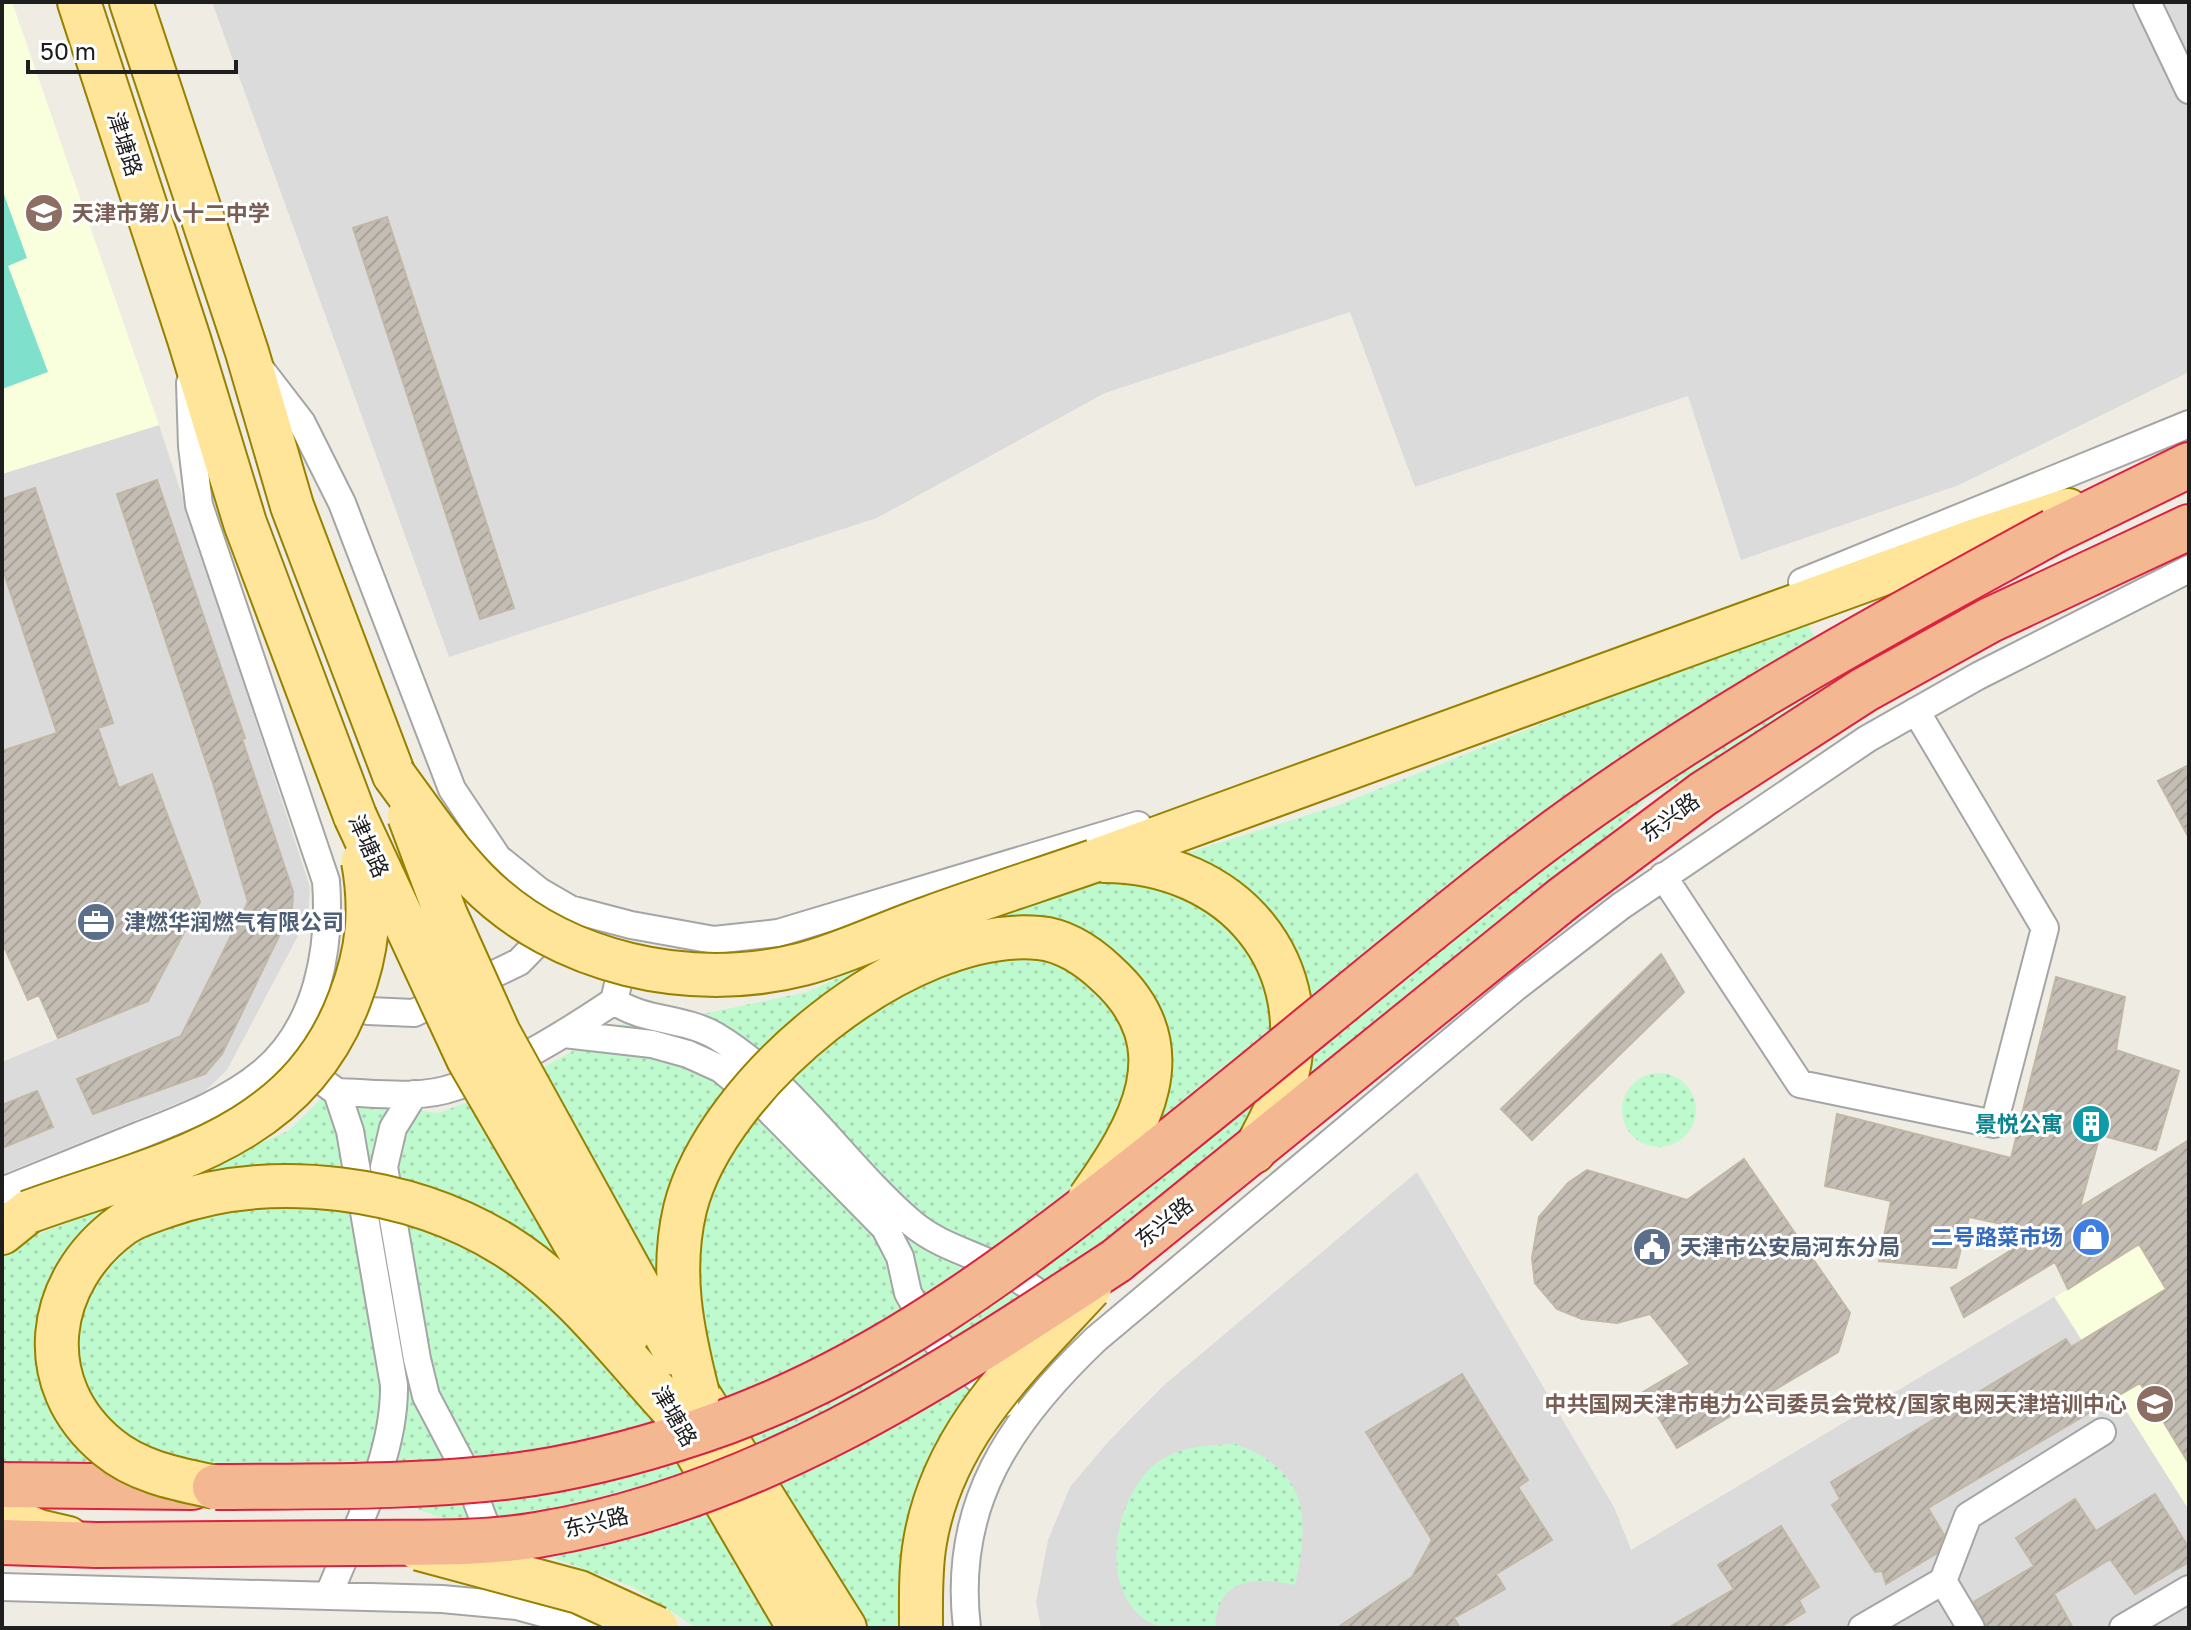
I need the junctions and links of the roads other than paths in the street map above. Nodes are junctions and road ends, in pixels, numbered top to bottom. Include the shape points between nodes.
1 (79, 2) edge
2 (131, 2) edge
3 (2147, 2) edge
4 (2189, 90) edge
5 (189, 339) junction
6 (247, 352) junction
7 (2189, 424) edge
8 (2189, 465) edge
9 (2137, 488) junction
10 (2189, 527) edge
11 (2189, 569) edge
12 (1916, 711) junction
13 (394, 775) junction
14 (355, 816) junction
15 (1094, 861) junction
16 (1663, 876) junction
17 (570, 909) junction
18 (631, 925) junction
19 (315, 991) junction
20 (614, 1001) junction
21 (564, 1034) junction
22 (281, 1052) junction
23 (337, 1092) junction
24 (414, 1094) junction
25 (1291, 1102) junction
26 (1079, 1213) junction
27 (8, 1215) edge
28 (1116, 1261) junction
29 (1096, 1339) junction
30 (684, 1400) junction
31 (1022, 1418) junction
32 (2102, 1432) dead end
33 (2, 1485) edge
34 (215, 1487) junction
35 (2, 1514) edge
36 (2, 1542) edge
37 (394, 1543) junction
38 (97, 1545) junction
39 (1943, 1581) junction
40 (2, 1587) edge
41 (2189, 1589) edge
42 (329, 1594) junction
43 (517, 1606) junction
44 (597, 1628) edge
45 (657, 1628) edge
46 (799, 1628) edge
47 (845, 1628) edge
48 (921, 1628) edge
49 (967, 1628) edge
50 (1862, 1628) edge
51 (1971, 1628) edge
52 (2123, 1628) edge

1 - 5 main road, 津塘路
2 - 6 main road, 津塘路
3 - 4 street
5 - 14 main road, 津塘路 via 245,523
5 - 19 street via 199,505 326,881 327,941
6 - 13 main road, 津塘路 via 292,506
6 - 17 street via 302,423 342,503 452,789 498,858
7 - 18 street via 1817,576 1161,818 778,933 714,940
8 - 9 highway
9 - 15 main road via 1976,540
9 - 26 highway, bridge via 1740,706 1592,804
10 - 25 highway, 东兴路 via 1978,627 1864,690 1703,794
11 - 12 street
12 - 16 street
12 - 16 street via 2045,928 1994,1124 1800,1084
13 - 15 main road, bridge via 477,881 519,914 573,947 621,964 680,973 734,975 803,964
13 - 30 main road, 津塘路, bridge via 446,915 499,1033
14 - 27 main road, bridge via 370,918 365,952 346,1011 306,1076 283,1101 229,1138
14 - 30 main road, 津塘路, bridge via 468,1059
15 - 25 main road via 1140,863 1179,875 1223,895 1256,925 1270,943 1288,997
16 - 29 street via 1516,987
17 - 18 street
17 - 19 street via 519,962 414,1013 368,1011
18 - 20 street
19 - 22 street
20 - 21 street
20 - 29 street via 633,1013 698,1027 748,1058 914,1224 1029,1285
21 - 24 street via 455,1088
21 - 31 street via 652,1044 688,1054 721,1069 764,1105 885,1228 900,1257 908,1293 935,1341
22 - 23 street
22 - 27 street via 244,1086
23 - 24 street
23 - 42 street via 350,1131 394,1385 394,1420
24 - 43 street via 393,1128 384,1167 417,1359 426,1396 465,1470
25 - 28 highway, 东兴路 via 1254,1152
26 - 30 main road, bridge via 1127,1144 1147,1095 1150,1047 1132,1000 1098,965 1069,946 1041,938 978,941 912,966 788,1053 738,1104 704,1157 686,1206 677,1263
26 - 34 highway, bridge via 912,1333 833,1376 703,1430 517,1475 427,1484
28 - 37 highway, 东兴路, bridge via 920,1388 741,1478 682,1500 572,1528 454,1543
28 - 48 main road, bridge via 997,1389 953,1454 925,1543
29 - 31 street
30 - 34 main road, bridge via 539,1271 466,1225 425,1209 343,1191 215,1192 139,1217 104,1240 69,1284 58,1312 56,1339 69,1395 84,1424 109,1448 138,1467
30 - 46 main road, 津塘路
30 - 47 main road, 津塘路
31 - 49 street via 985,1482 970,1527 964,1568
32 - 39 street via 1968,1516
33 - 34 highway, bridge
35 - 38 main road via 38,1531
36 - 38 highway, 东兴路
37 - 38 highway, 东兴路, bridge
37 - 45 main road, bridge via 579,1592
39 - 50 street
39 - 51 street
40 - 42 street
41 - 52 street
42 - 43 street
43 - 44 street

